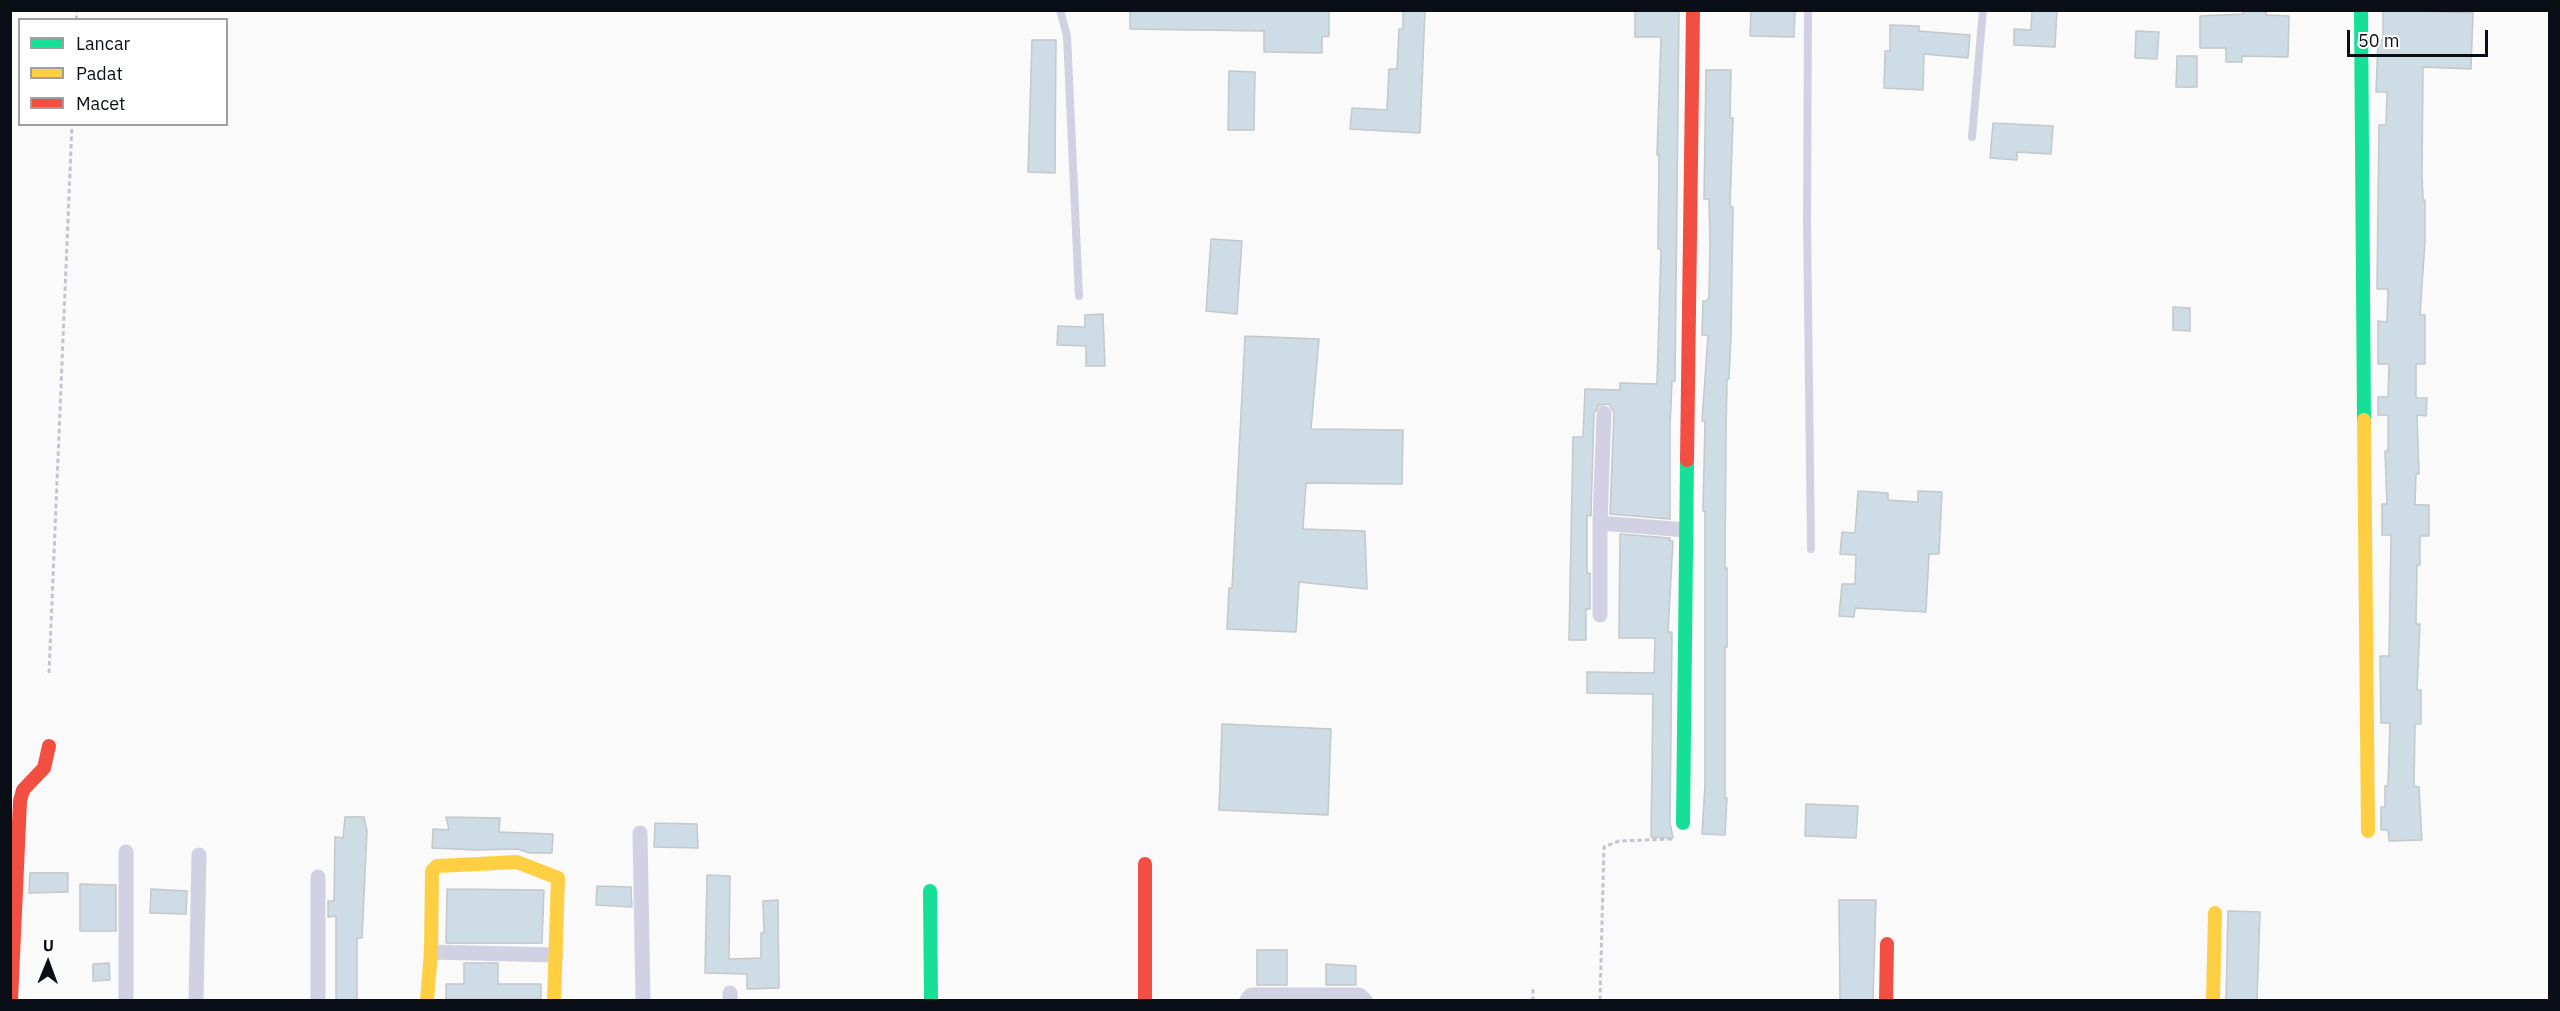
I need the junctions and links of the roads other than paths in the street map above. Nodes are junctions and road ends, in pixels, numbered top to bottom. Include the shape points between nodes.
1 (1060, 10) edge
2 (1693, 10) edge
3 (1808, 10) edge
4 (1983, 10) edge
5 (2361, 10) edge
6 (1972, 137) dead end
7 (1079, 296) dead end
8 (1604, 413) dead end
9 (1600, 523) junction
10 (1686, 530) junction
11 (1811, 549) dead end
12 (1600, 615) dead end
13 (49, 746) dead end
14 (1683, 823) road end
15 (2368, 831) dead end
16 (640, 833) dead end
17 (126, 852) dead end
18 (199, 855) dead end
19 (1145, 864) dead end
20 (318, 877) dead end
21 (930, 891) dead end
22 (2215, 913) dead end
23 (1887, 944) dead end
24 (431, 952) junction
25 (556, 955) junction
26 (11, 1000) edge
27 (126, 1000) edge
28 (196, 1000) edge
29 (318, 1000) edge
30 (427, 1000) edge
31 (554, 1000) edge
32 (643, 1000) edge
33 (931, 1000) edge
34 (1145, 1000) edge
35 (1246, 1000) edge
36 (1365, 1000) edge
37 (1886, 1000) edge
38 (2213, 1000) edge

1 - 7 lane via 1067,36
2 - 10 street
3 - 11 lane
4 - 6 lane
5 - 15 street
8 - 9 street
9 - 10 street
9 - 12 street
10 - 14 street
13 - 26 street via 44,768 23,790 20,801
16 - 32 street
17 - 27 street
18 - 28 street
19 - 34 street
20 - 29 street
21 - 33 street
22 - 38 street
23 - 37 street
24 - 25 street
24 - 25 street via 430,876 434,868 517,862 558,878
24 - 30 street
25 - 31 street
35 - 36 street via 1251,995 1359,994

